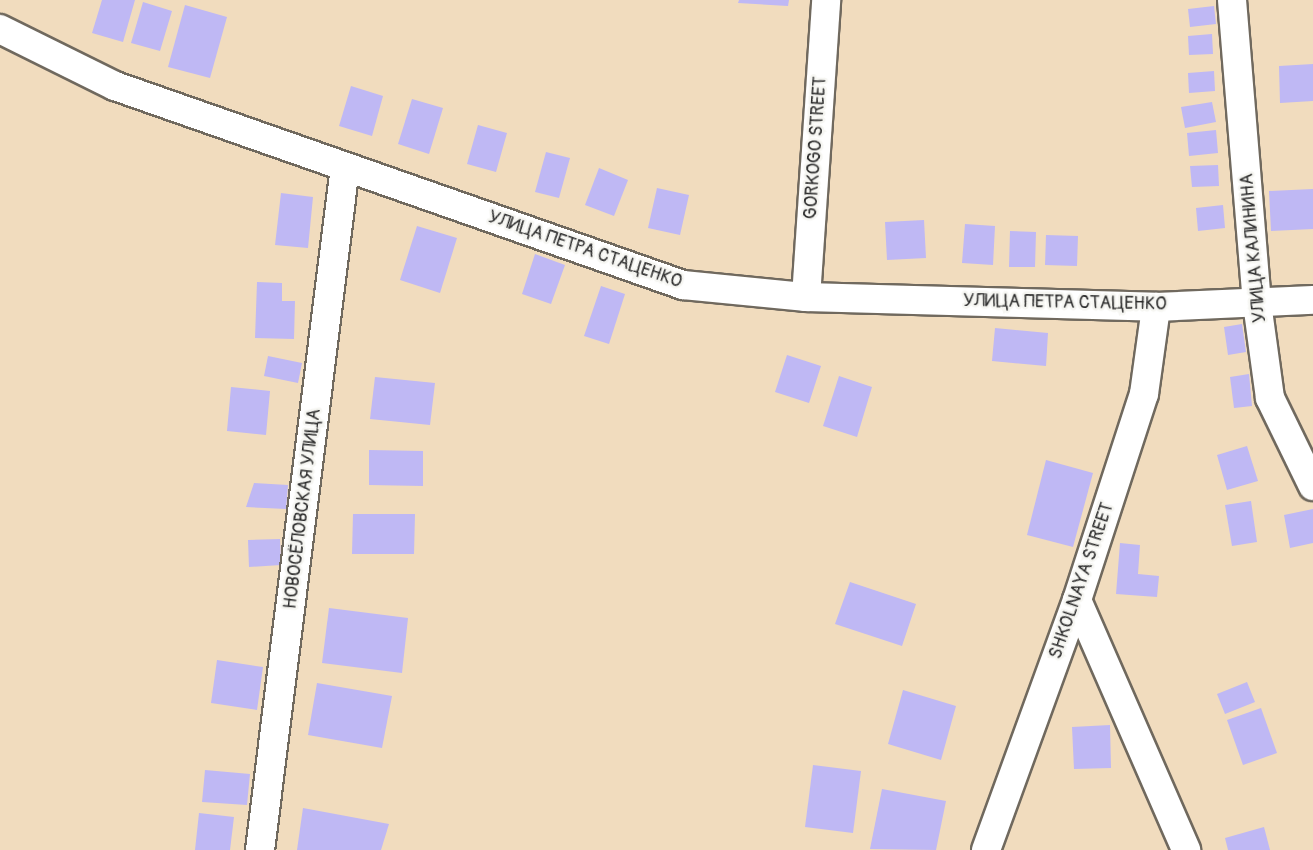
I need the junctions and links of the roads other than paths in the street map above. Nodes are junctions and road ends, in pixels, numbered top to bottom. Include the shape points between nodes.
1 (826, 0) edge
2 (1232, 0) edge
3 (1, 34) edge
4 (345, 167) junction
5 (806, 297) junction
6 (1313, 300) edge
7 (1257, 303) junction
8 (1156, 307) junction
9 (1313, 486) edge
10 (1077, 600) junction
11 (260, 850) edge
12 (986, 850) edge
13 (1186, 850) edge

1 - 5 street, GORKOGO STREET
2 - 7 street, УЛИЦА КАЛИНИНА
3 - 4 street, УЛИЦА ПЕТРА СТАЦЕНКО via 115,86
4 - 5 street, УЛИЦА ПЕТРА СТАЦЕНКО via 683,285
4 - 11 street, НОВОСЁЛОВСКАЯ УЛИЦА
5 - 8 street, УЛИЦА ПЕТРА СТАЦЕНКО
6 - 7 street, УЛИЦА ПЕТРА СТАЦЕНКО
7 - 8 street, УЛИЦА ПЕТРА СТАЦЕНКО
7 - 9 street, УЛИЦА КАЛИНИНА via 1270,398
8 - 10 street, SHKOLNAYA STREET via 1144,394
10 - 12 street, SHKOLNAYA STREET
10 - 13 street

